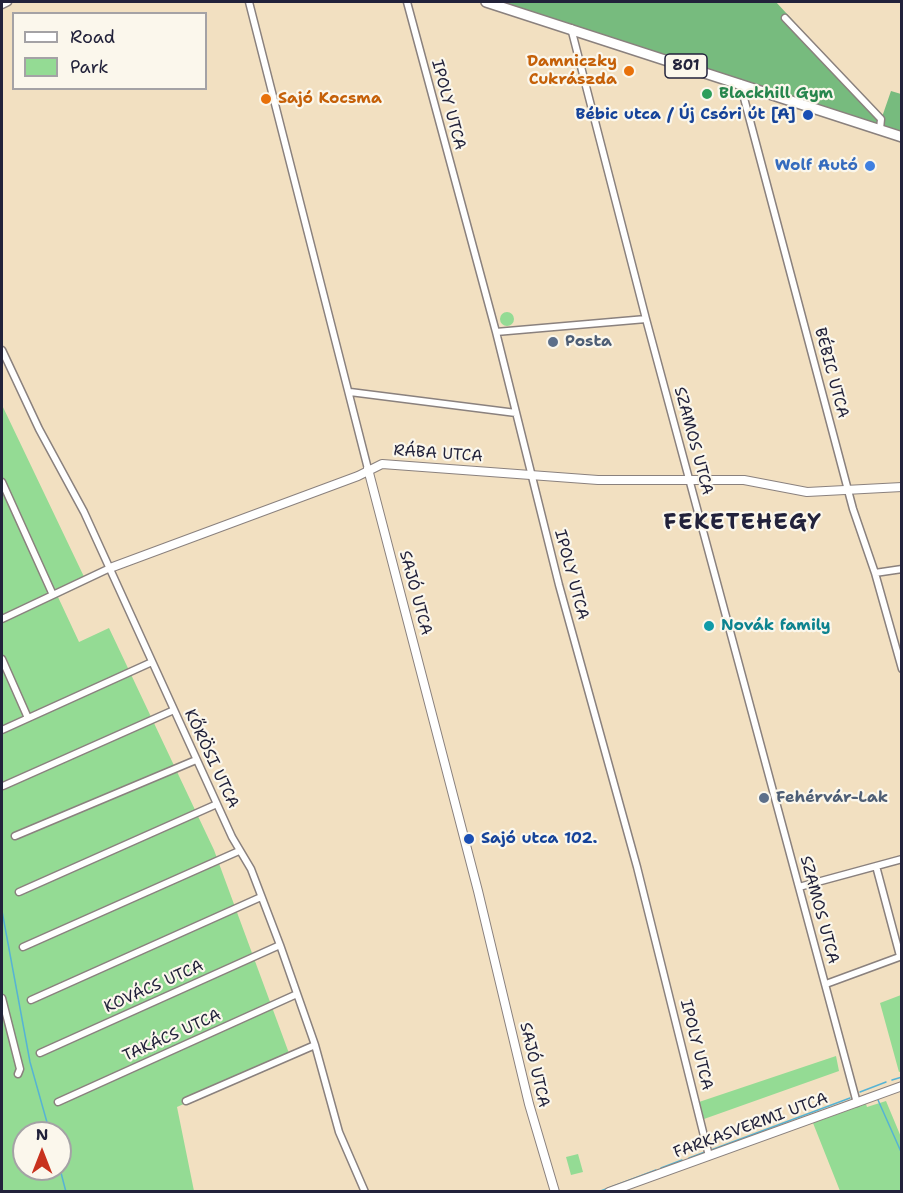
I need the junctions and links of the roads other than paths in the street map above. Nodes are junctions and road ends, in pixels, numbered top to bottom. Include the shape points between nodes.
1 (8, 2) edge
2 (249, 2) edge
3 (406, 2) edge
4 (486, 2) edge
5 (2, 5) edge
6 (785, 18) dead end
7 (571, 28) junction
8 (740, 83) junction
9 (880, 129) junction
10 (901, 136) edge
11 (902, 144) edge
12 (646, 319) junction
13 (496, 332) junction
14 (2, 350) edge
15 (350, 392) junction
16 (516, 412) junction
17 (368, 469) junction
18 (532, 475) junction
19 (2, 482) edge
20 (689, 482) junction
21 (902, 487) edge
22 (848, 490) junction
23 (110, 568) junction
24 (902, 569) edge
25 (875, 573) junction
26 (53, 596) junction
27 (2, 608) edge
28 (3, 618) edge
29 (2, 659) edge
30 (152, 662) junction
31 (902, 669) edge
32 (174, 710) junction
33 (28, 718) junction
34 (2, 730) edge
35 (196, 760) junction
36 (3, 786) edge
37 (217, 804) junction
38 (15, 836) dead end
39 (239, 851) junction
40 (902, 860) edge
41 (876, 866) junction
42 (799, 886) junction
43 (18, 892) dead end
44 (261, 897) junction
45 (280, 945) junction
46 (23, 947) dead end
47 (901, 956) edge
48 (826, 984) junction
49 (297, 994) junction
50 (2, 998) edge
51 (31, 1000) dead end
52 (315, 1045) junction
53 (40, 1053) dead end
54 (18, 1074) dead end
55 (902, 1086) edge
56 (186, 1101) dead end
57 (58, 1102) dead end
58 (857, 1102) junction
59 (709, 1156) junction
60 (554, 1190) edge
61 (365, 1191) edge
62 (609, 1191) edge

1 - 5 street
2 - 15 street, SAJÓ UTCA
3 - 13 street, IPOLY UTCA
4 - 7 main road, 801
6 - 9 street via 874,110 881,119
7 - 8 main road, 801
7 - 12 street, SZAMOS UTCA
8 - 9 main road, 801
8 - 22 street, BÉBIC UTCA
9 - 10 main road, 801
10 - 11 street
12 - 13 street
12 - 20 street, SZAMOS UTCA
13 - 16 street, IPOLY UTCA
14 - 23 street, KŐRÖSI UTCA
15 - 16 street
15 - 17 street, SAJÓ UTCA
16 - 18 street, IPOLY UTCA
17 - 18 street, RÁBA UTCA via 386,464
17 - 23 street, RÁBA UTCA
17 - 60 street, SAJÓ UTCA
18 - 20 street, RÁBA UTCA
18 - 59 street, IPOLY UTCA via 637,867
19 - 26 street
20 - 22 street, RÁBA UTCA via 744,480 807,492
20 - 42 street, SZAMOS UTCA
21 - 22 street, RÁBA UTCA
22 - 25 street, BÉBIC UTCA
23 - 26 street, RÁBA UTCA
23 - 30 street, KŐRÖSI UTCA
24 - 25 street
25 - 31 street, BÉBIC UTCA
26 - 28 street, RÁBA UTCA
27 - 28 street
29 - 33 street
30 - 32 street, KŐRÖSI UTCA
30 - 33 street
32 - 35 street, KŐRÖSI UTCA
32 - 36 street
33 - 34 street
35 - 37 street, KŐRÖSI UTCA
35 - 38 street
37 - 39 street, KŐRÖSI UTCA
37 - 43 street
39 - 44 street, KŐRÖSI UTCA via 251,869
39 - 46 street
40 - 41 street
41 - 42 street
41 - 47 street
42 - 48 street, SZAMOS UTCA
44 - 45 street, KŐRÖSI UTCA
44 - 51 street
45 - 49 street, KŐRÖSI UTCA
45 - 53 street, KOVÁCS UTCA
47 - 48 street
48 - 58 street, SZAMOS UTCA
49 - 52 street, KŐRÖSI UTCA
49 - 57 street, TAKÁCS UTCA
50 - 54 street
52 - 56 street
52 - 61 street, KŐRÖSI UTCA via 339,1132
55 - 58 street, FARKASVERMI UTCA
58 - 59 street, FARKASVERMI UTCA
59 - 62 street, FARKASVERMI UTCA

